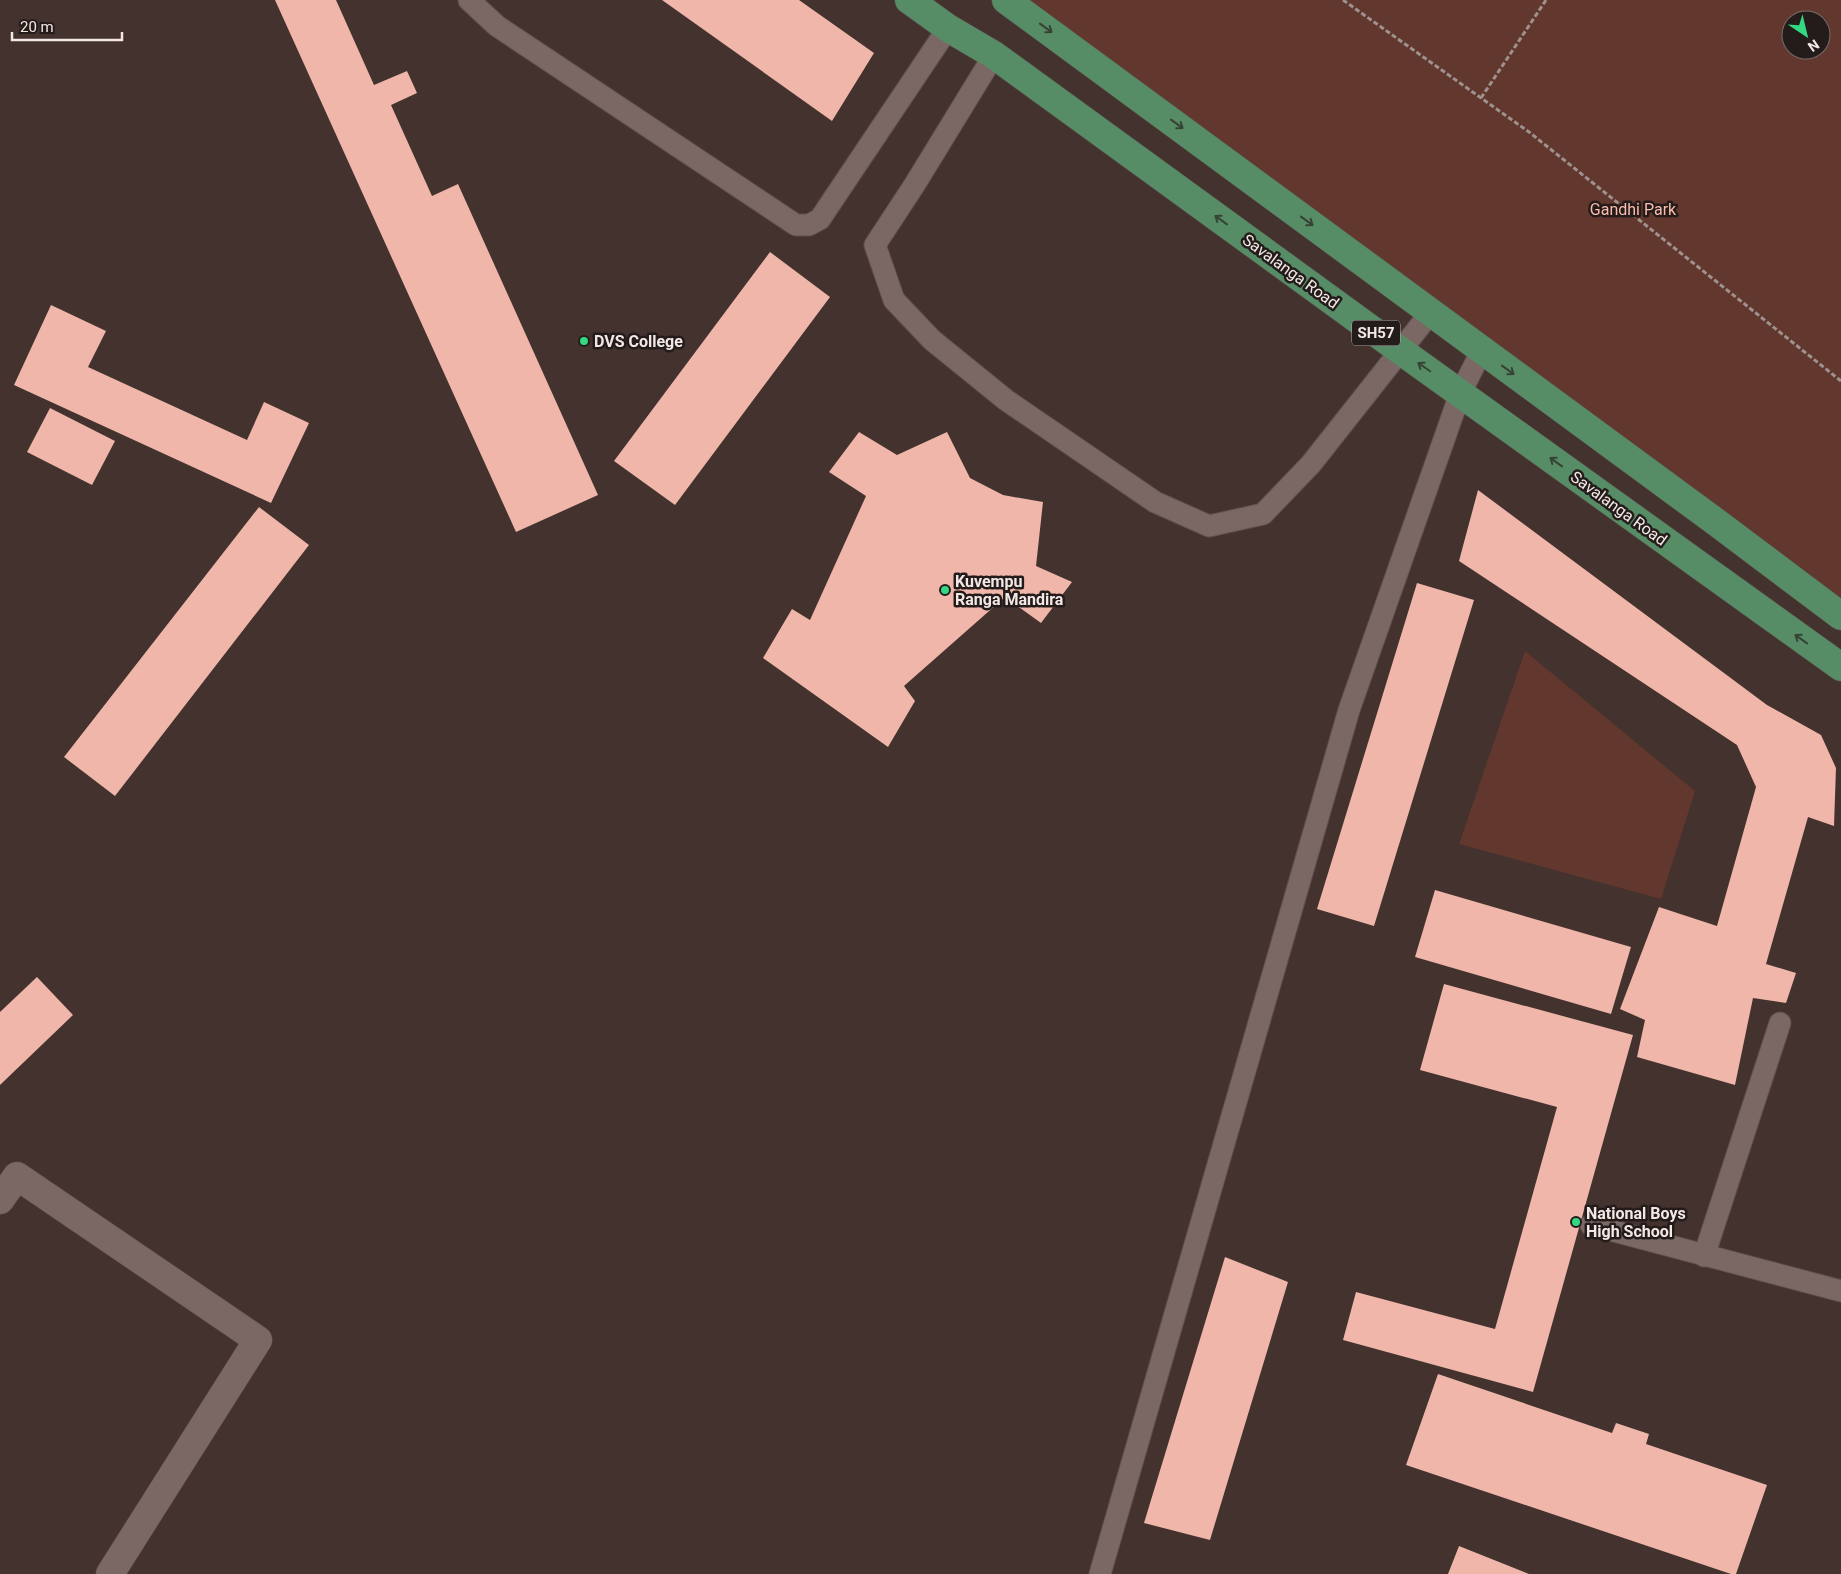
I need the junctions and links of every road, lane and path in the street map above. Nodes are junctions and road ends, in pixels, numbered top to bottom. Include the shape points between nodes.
1 (469, 0) edge
2 (909, 0) edge
3 (1006, 0) edge
4 (1343, 0) edge
5 (1546, 0) edge
6 (948, 28) junction
7 (994, 55) junction
8 (1481, 98) junction
9 (1431, 312) junction
10 (1482, 350) junction
11 (1400, 351) junction
12 (1841, 381) edge
13 (1460, 394) junction
14 (1841, 616) edge
15 (1841, 667) edge
16 (1780, 1023) dead end
17 (0, 1200) edge
18 (1592, 1225) dead end
19 (1704, 1256) junction
20 (1841, 1291) edge
21 (110, 1574) edge
22 (1100, 1574) edge

1 - 6 lane via 497,26 796,225 809,226 820,220
2 - 6 main road, Savalanga Road / SH57
3 -> 9 main road
4 - 8 path
5 - 8 path
6 - 7 main road, Savalanga Road / SH57
11 -> 7 main road, Savalanga Road / SH57
7 - 11 lane via 875,244 894,300 932,340 1006,400 1155,502 1209,526 1263,514 1311,464
8 - 12 path via 1529,132
9 - 10 main road
9 - 11 lane
10 - 13 lane
10 -> 14 main road
13 -> 11 main road, Savalanga Road / SH57
15 -> 13 main road, Savalanga Road / SH57
13 - 22 lane via 1349,710
16 - 19 lane
17 - 21 street via 17,1176 258,1340
18 - 19 lane
19 - 20 lane

